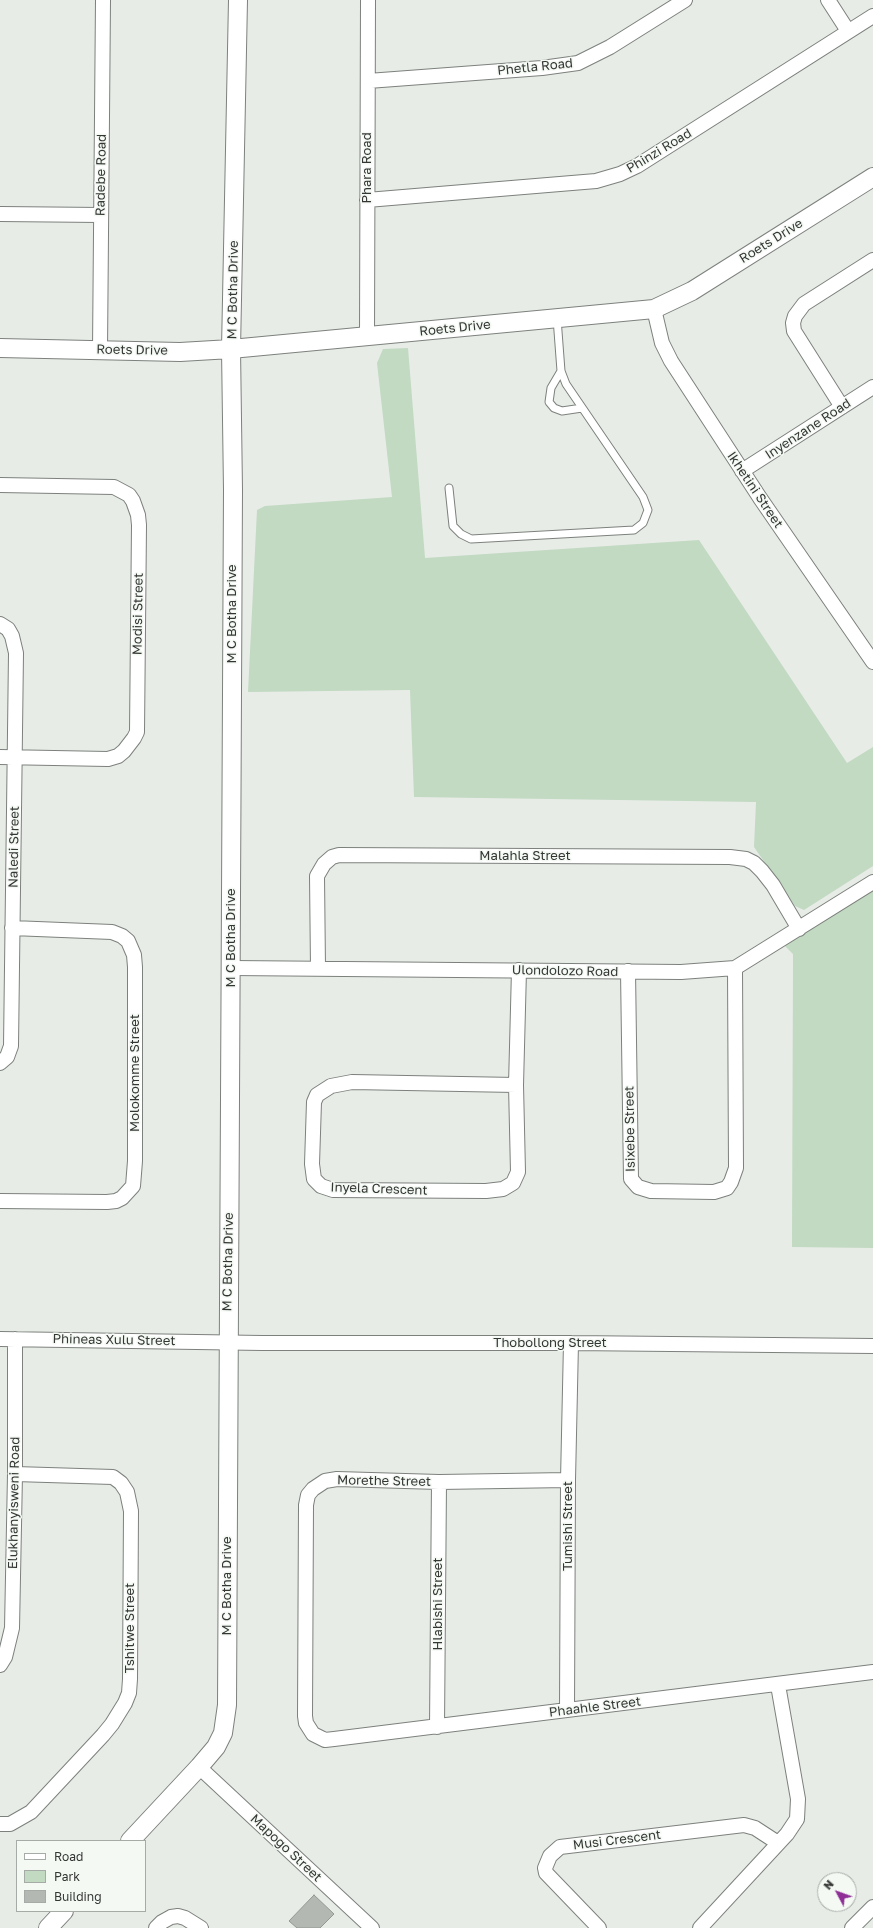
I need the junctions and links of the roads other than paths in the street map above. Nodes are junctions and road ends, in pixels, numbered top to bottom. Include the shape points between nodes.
1 (103, 0) edge
2 (238, 0) edge
3 (368, 0) edge
4 (685, 0) edge
5 (828, 0) edge
6 (873, 16) edge
7 (848, 30) junction
8 (368, 80) junction
9 (873, 177) edge
10 (367, 200) junction
11 (0, 214) edge
12 (101, 215) junction
13 (873, 260) edge
14 (654, 309) junction
15 (557, 318) junction
16 (367, 337) junction
17 (0, 348) edge
18 (100, 350) junction
19 (232, 350) junction
20 (561, 371) junction
21 (873, 387) edge
22 (842, 407) junction
23 (582, 408) junction
24 (742, 471) junction
25 (0, 485) edge
26 (449, 488) dead end
27 (4, 627) edge
28 (873, 662) edge
29 (15, 756) junction
30 (0, 757) edge
31 (873, 882) edge
32 (12, 928) junction
33 (799, 929) junction
34 (232, 968) junction
35 (318, 968) junction
36 (735, 968) junction
37 (519, 970) junction
38 (628, 971) junction
39 (0, 1063) edge
40 (516, 1084) junction
41 (0, 1201) edge
42 (0, 1339) edge
43 (15, 1339) junction
44 (227, 1342) junction
45 (571, 1343) junction
46 (873, 1346) edge
47 (15, 1474) junction
48 (568, 1480) junction
49 (439, 1482) junction
50 (0, 1665) edge
51 (873, 1672) edge
52 (778, 1685) junction
53 (568, 1710) junction
54 (437, 1727) junction
55 (318, 1737) joint
56 (199, 1767) junction
57 (0, 1824) edge
58 (131, 1840) edge
59 (778, 1843) junction
60 (873, 1906) edge
61 (63, 1912) edge
62 (48, 1928) edge
63 (156, 1928) edge
64 (201, 1928) edge
65 (372, 1928) edge
66 (599, 1928) edge
67 (700, 1928) edge
68 (852, 1928) edge

1 - 12 street, Radebe Road
2 - 19 street, M C Botha Drive
3 - 8 street, Phara Road
4 - 8 street, Phetla Road via 610,47 578,63 542,68
5 - 7 street
6 - 7 street, Phinzi Road
7 - 10 street, Phinzi Road via 637,166 620,174 596,181
8 - 10 street, Phara Road
9 - 14 street, Roets Drive via 692,291
10 - 16 street, Phara Road
11 - 12 street
12 - 18 street, Radebe Road
13 - 22 street via 804,304 793,323 794,331
14 - 15 street, Roets Drive
14 - 24 street, Ikhetini Street via 662,343 671,361
15 - 16 street, Roets Drive
15 - 20 lane
16 - 19 street, Roets Drive
17 - 18 street, Roets Drive
18 - 19 street, Roets Drive
19 - 34 street, M C Botha Drive
20 - 23 lane via 566,384
20 - 23 lane via 551,388 549,402 554,408 562,411
21 - 22 street, Inyenzane Road
22 - 24 street, Inyenzane Road
23 - 26 lane via 643,497 648,510 643,523 634,530 471,539 453,526
24 - 28 street, Ikhetini Street
25 - 29 street, Modisi Street via 114,487 125,492 134,501 139,525 134,738 118,756 108,759
27 - 29 street, Naledi Street via 12,636 16,653
29 - 30 street, Modisi Street
29 - 32 street, Naledi Street
31 - 33 street, Ulondolozo Road
32 - 39 street, Naledi Street via 11,1046
32 - 41 street, Molokomme Street via 112,932 128,941 134,955 135,967 135,1161 132,1186 116,1201
33 - 35 street, Malahla Street via 773,885 754,863 746,859 339,855 324,864 317,876
33 - 36 street, Ulondolozo Road
34 - 35 street, Ulondolozo Road
34 - 44 street, M C Botha Drive
35 - 37 street, Ulondolozo Road
36 - 38 street, Ulondolozo Road via 681,972
36 - 38 street, Isixebe Street via 736,1168 727,1188 714,1192 651,1192 638,1187 631,1179
37 - 38 street, Ulondolozo Road
37 - 40 street, Inyela Crescent
40 - 40 street, Inyela Crescent via 518,1172 513,1183 503,1189 333,1190 322,1186 314,1179 314,1102 317,1095 331,1086 352,1082
42 - 43 street, Phineas Xulu Street
43 - 44 street, Phineas Xulu Street
43 - 47 street, Elukhanyisweni Road
44 - 45 street, Thobollong Street
44 - 56 street, M C Botha Drive via 227,1705 221,1738
45 - 46 street, Thobollong Street
45 - 48 street, Tumishi Street
47 - 50 street, Elukhanyisweni Road via 12,1628 7,1652
47 - 57 street, Tshitwe Street via 113,1477 121,1483 131,1512 130,1679 125,1703 103,1735 31,1812 10,1824
48 - 49 street, Morethe Street
48 - 53 street, Tumishi Street
49 - 54 street, Hlabishi Street
49 - 55 street, Morethe Street via 337,1479 318,1484 308,1495 305,1716 309,1729
51 - 52 street, Phaahle Street
52 - 53 street, Phaahle Street
52 - 59 street via 798,1810 794,1825
53 - 54 street, Phaahle Street
54 - 55 street, Phaahle Street via 325,1740
56 - 58 street, M C Botha Drive
56 - 65 street, Mapogo Street
59 - 66 street, Musi Crescent via 755,1828 744,1825 560,1848 550,1856 545,1868 546,1873
59 - 67 street
60 - 68 street
61 - 62 street
63 - 64 street via 171,1917 178,1916

